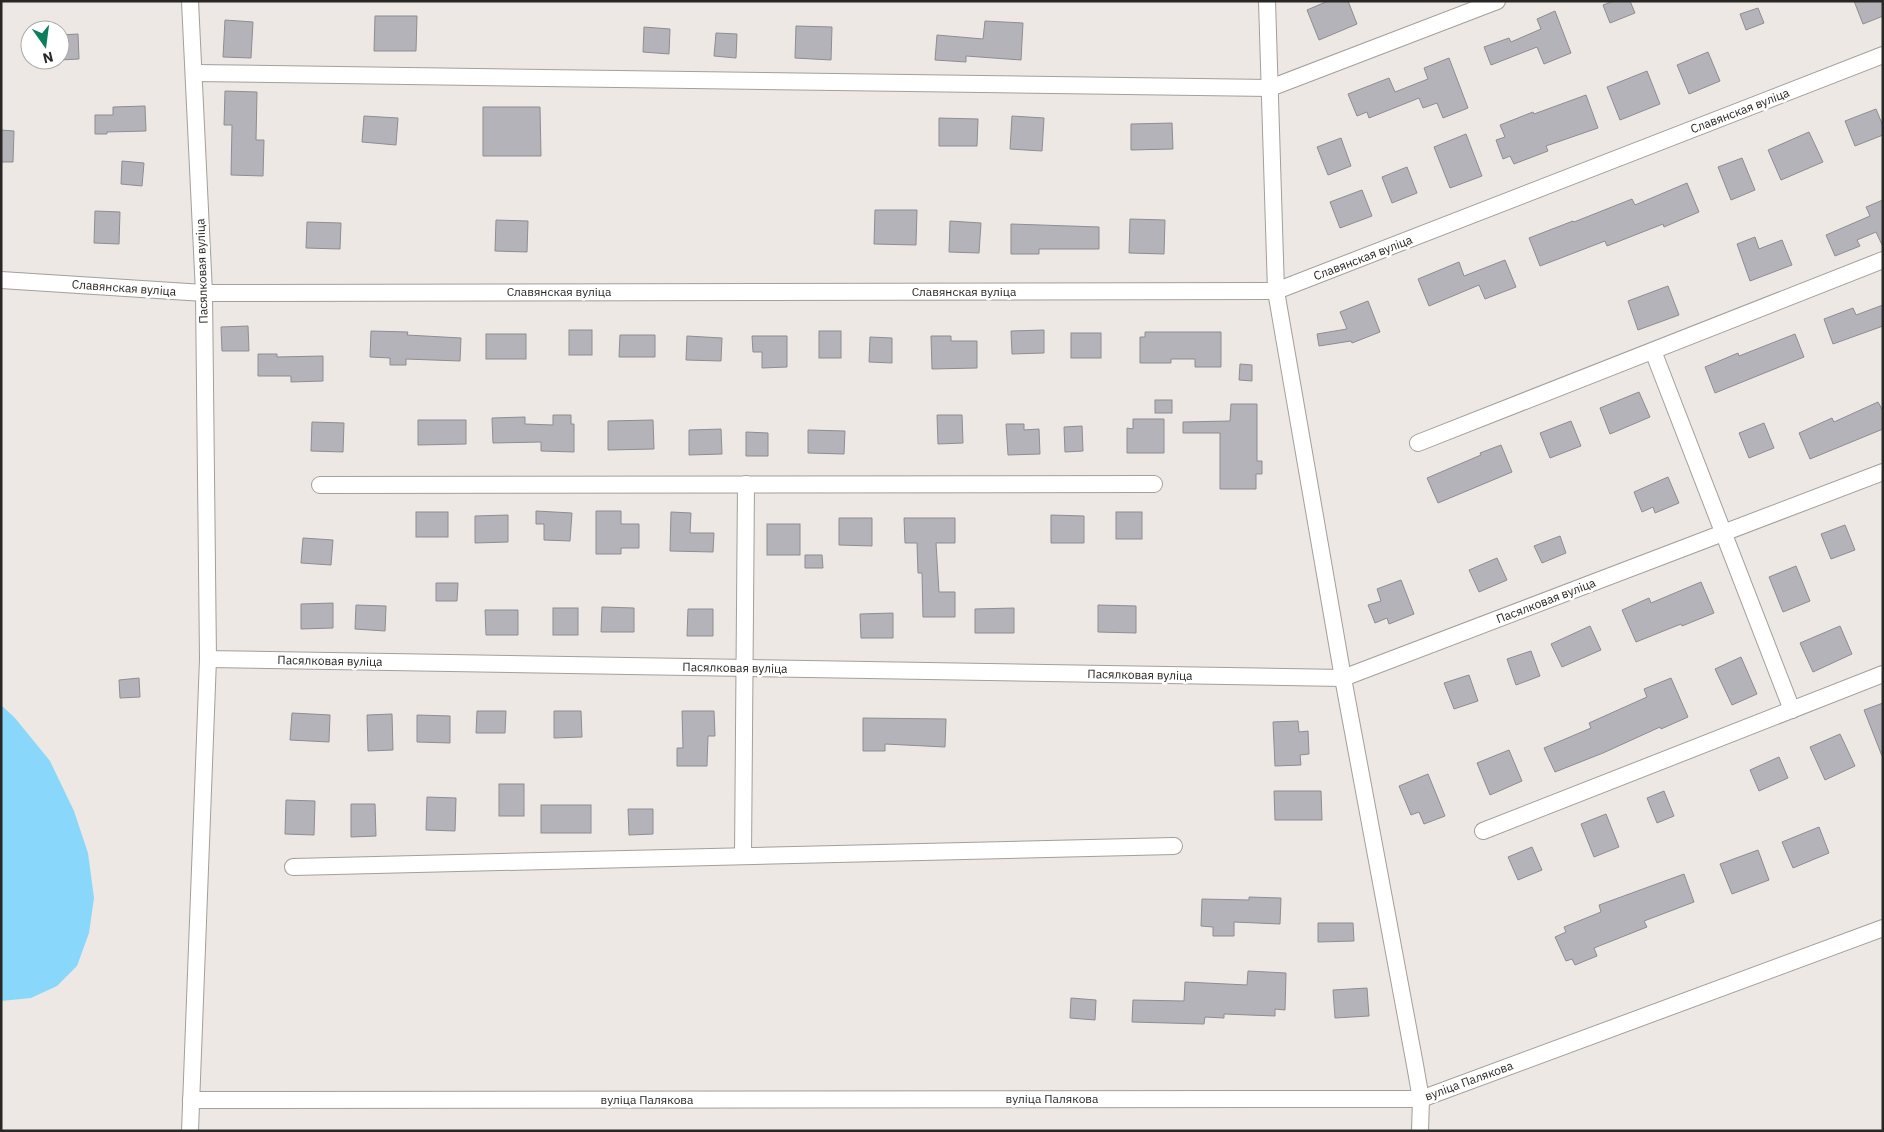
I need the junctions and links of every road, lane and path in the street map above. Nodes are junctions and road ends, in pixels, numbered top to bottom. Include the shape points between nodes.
1 (190, 1) edge
2 (1267, 1) edge
3 (1497, 1) edge
4 (1883, 55) edge
5 (194, 73) junction
6 (1270, 88) junction
7 (1883, 260) edge
8 (1, 280) edge
9 (1276, 291) junction
10 (204, 293) junction
11 (1653, 351) junction
12 (1418, 443) dead end
13 (1883, 472) edge
14 (746, 484) junction
15 (1154, 484) dead end
16 (320, 485) dead end
17 (1723, 533) junction
18 (208, 659) junction
19 (746, 668) junction
20 (1883, 674) edge
21 (1343, 678) junction
22 (1792, 710) junction
23 (1482, 831) dead end
24 (1174, 846) dead end
25 (743, 856) junction
26 (293, 867) dead end
27 (1883, 928) edge
28 (1421, 1099) junction
29 (191, 1100) junction
30 (190, 1131) edge
31 (1420, 1131) edge

1 - 5 street, Пасялковая вуліца
2 - 6 street
3 - 6 street
4 - 9 street, Славянская вуліца
5 - 6 street
5 - 10 street, Пасялковая вуліца
6 - 9 street
7 - 11 street
8 - 10 street, Славянская вуліца
9 - 10 street, Славянская вуліца
9 - 21 street
10 - 18 street, Пасялковая вуліца
11 - 12 street
11 - 17 street
13 - 17 street, Пасялковая вуліца
14 - 15 street
14 - 16 street
14 - 19 street
17 - 21 street, Пасялковая вуліца
17 - 22 street
18 - 19 street, Пасялковая вуліца
18 - 29 street
19 - 21 street, Пасялковая вуліца
19 - 25 street
20 - 22 street
21 - 28 street
22 - 23 street
24 - 25 street
25 - 26 street
27 - 28 street, вуліца Палякова
28 - 29 street, вуліца Палякова
28 - 31 street
29 - 30 street

